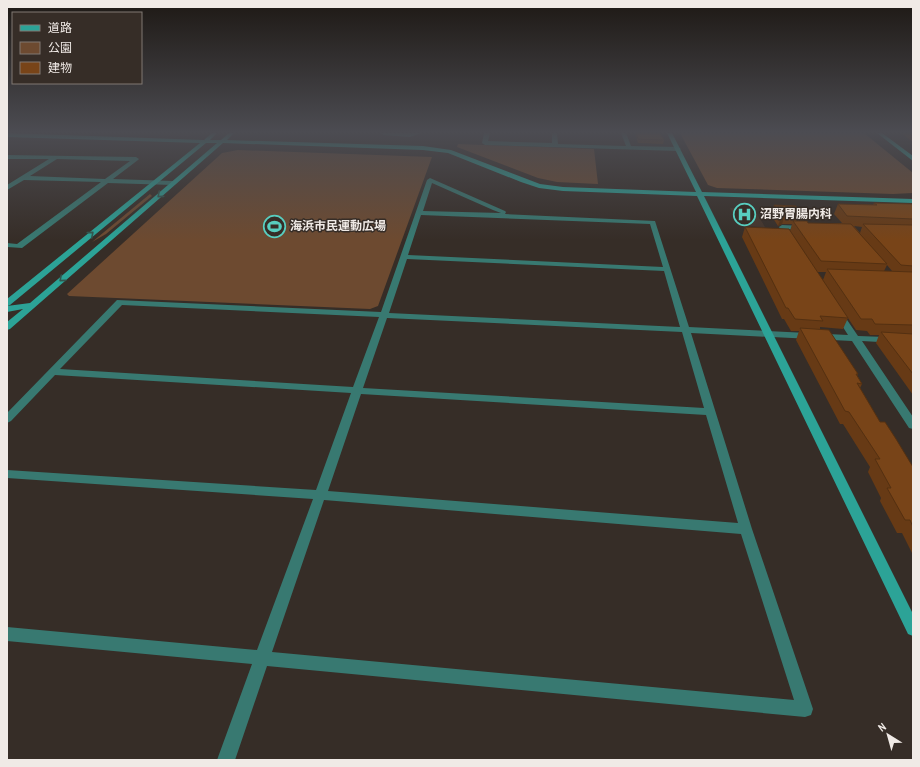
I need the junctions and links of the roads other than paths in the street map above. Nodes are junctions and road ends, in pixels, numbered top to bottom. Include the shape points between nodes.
1 (38, 169) edge
2 (123, 169) edge
3 (170, 169) edge
4 (190, 169) edge
5 (494, 169) edge
6 (689, 169) edge
7 (23, 178) junction
8 (107, 181) junction
9 (153, 182) junction
10 (173, 183) junction
11 (7, 188) edge
12 (702, 194) junction
13 (913, 201) edge
14 (420, 213) junction
15 (519, 216) junction
16 (812, 228) edge
17 (7, 245) edge
18 (793, 245) edge
19 (404, 257) junction
20 (666, 269) junction
21 (9, 299) edge
22 (32, 305) junction
23 (834, 307) edge
24 (7, 309) edge
25 (384, 315) junction
26 (7, 327) edge
27 (685, 329) junction
28 (768, 334) junction
29 (856, 339) junction
30 (913, 341) edge
31 (53, 372) junction
32 (358, 390) junction
33 (711, 412) junction
34 (7, 419) edge
35 (913, 425) edge
36 (7, 474) edge
37 (320, 495) junction
38 (746, 529) junction
39 (913, 629) edge
40 (7, 634) edge
41 (262, 658) junction
42 (226, 760) edge

1 - 7 street
2 - 8 street
3 - 9 street
4 - 10 street
5 - 12 street via 539,186 563,189
6 - 12 street
7 - 8 street
7 - 11 street
8 - 9 street
8 - 17 street via 19,246
9 - 10 street
21 -> 9 street
10 -> 22 street
12 - 13 street
12 - 28 street
14 - 15 street
14 - 15 street via 430,180 495,209
14 - 19 street
15 - 20 street via 652,222
16 - 18 street via 782,227
19 - 20 street
19 - 25 street
20 - 27 street
21 - 22 street
22 - 24 street
22 - 26 street
23 - 29 street
25 - 27 street
25 - 31 street via 120,302
25 - 32 street
27 - 28 street
27 - 33 street
28 - 29 street
28 - 39 street
29 - 30 street
29 - 35 street
31 - 32 street
31 - 34 street
32 - 33 street
32 - 37 street
33 - 38 street
36 - 37 street
37 - 38 street
37 - 41 street
38 - 41 street via 805,709
40 - 41 street
41 - 42 street

